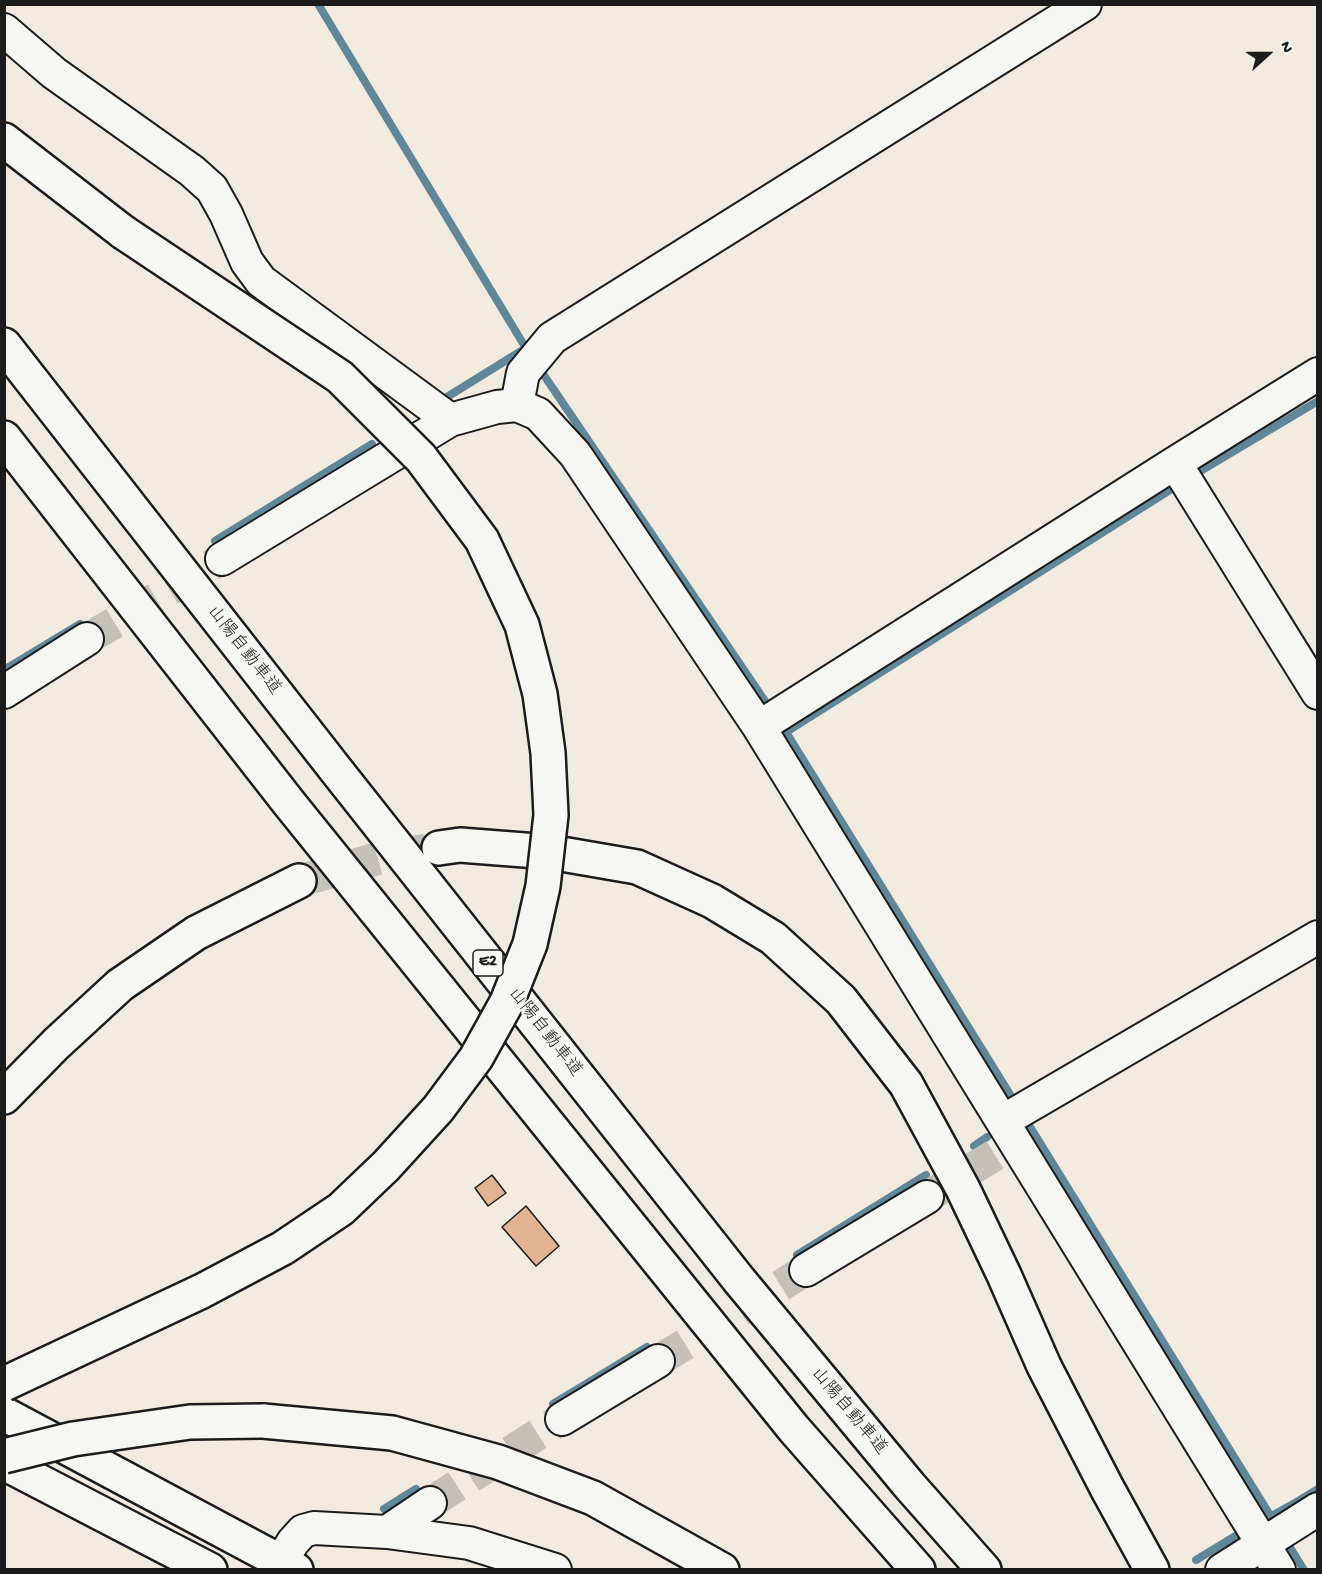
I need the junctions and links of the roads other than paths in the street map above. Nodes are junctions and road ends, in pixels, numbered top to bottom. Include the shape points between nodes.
1 (1084, 4) edge
2 (4, 30) edge
3 (4, 140) edge
4 (4, 345) edge
5 (1317, 374) edge
6 (518, 405) junction
7 (450, 420) junction
8 (4, 438) edge
9 (1182, 473) junction
10 (222, 559) tunnel mouth
11 (87, 639) tunnel mouth
12 (4, 692) edge
13 (1317, 693) edge
14 (770, 720) junction
15 (439, 848) tunnel mouth
16 (299, 881) tunnel mouth
17 (1317, 937) edge
18 (4, 1097) edge
19 (1012, 1128) junction
20 (927, 1197) tunnel mouth
21 (806, 1270) tunnel mouth
22 (658, 1361) tunnel mouth
23 (4, 1384) edge
24 (4, 1414) edge
25 (562, 1419) tunnel mouth
26 (10, 1469) edge
27 (430, 1503) tunnel mouth
28 (1317, 1509) edge
29 (387, 1532) junction
30 (1267, 1538) edge
31 (284, 1566) edge
32 (210, 1569) edge
33 (555, 1569) edge
34 (722, 1569) edge
35 (918, 1569) edge
36 (984, 1569) edge
37 (1152, 1569) edge
38 (1222, 1569) edge

1 - 6 street via 552,338 524,373
2 - 7 street via 54,73 212,189 247,262 261,281
3 - 23 main road, bridge via 123,232 340,377 421,458 482,540 522,625 540,694 551,815 545,874 530,944 507,1002 476,1058 438,1109 386,1166 341,1209 283,1248 202,1291
4 - 36 main road, 山陽自動車道 / E2 via 739,1280
5 - 9 street
6 - 7 street
6 - 14 street via 538,414 576,454
7 - 10 street
8 - 35 main road via 296,812 794,1429
9 - 13 street
9 - 14 street
11 - 12 street
14 - 19 street
15 - 37 main road via 460,845 550,852 637,867 712,901 773,938 841,1000 906,1084 963,1188 1044,1366
16 - 18 main road via 196,933 120,985
17 - 19 street
19 - 30 street
20 - 21 street
22 - 25 street
24 - 31 main road
26 - 32 main road
26 - 34 main road, bridge via 73,1439 190,1422 263,1421 393,1433 498,1462 593,1498
27 - 29 street
28 - 30 street
29 - 31 street via 314,1528 303,1531 293,1542
29 - 33 street via 469,1544
30 - 38 street

